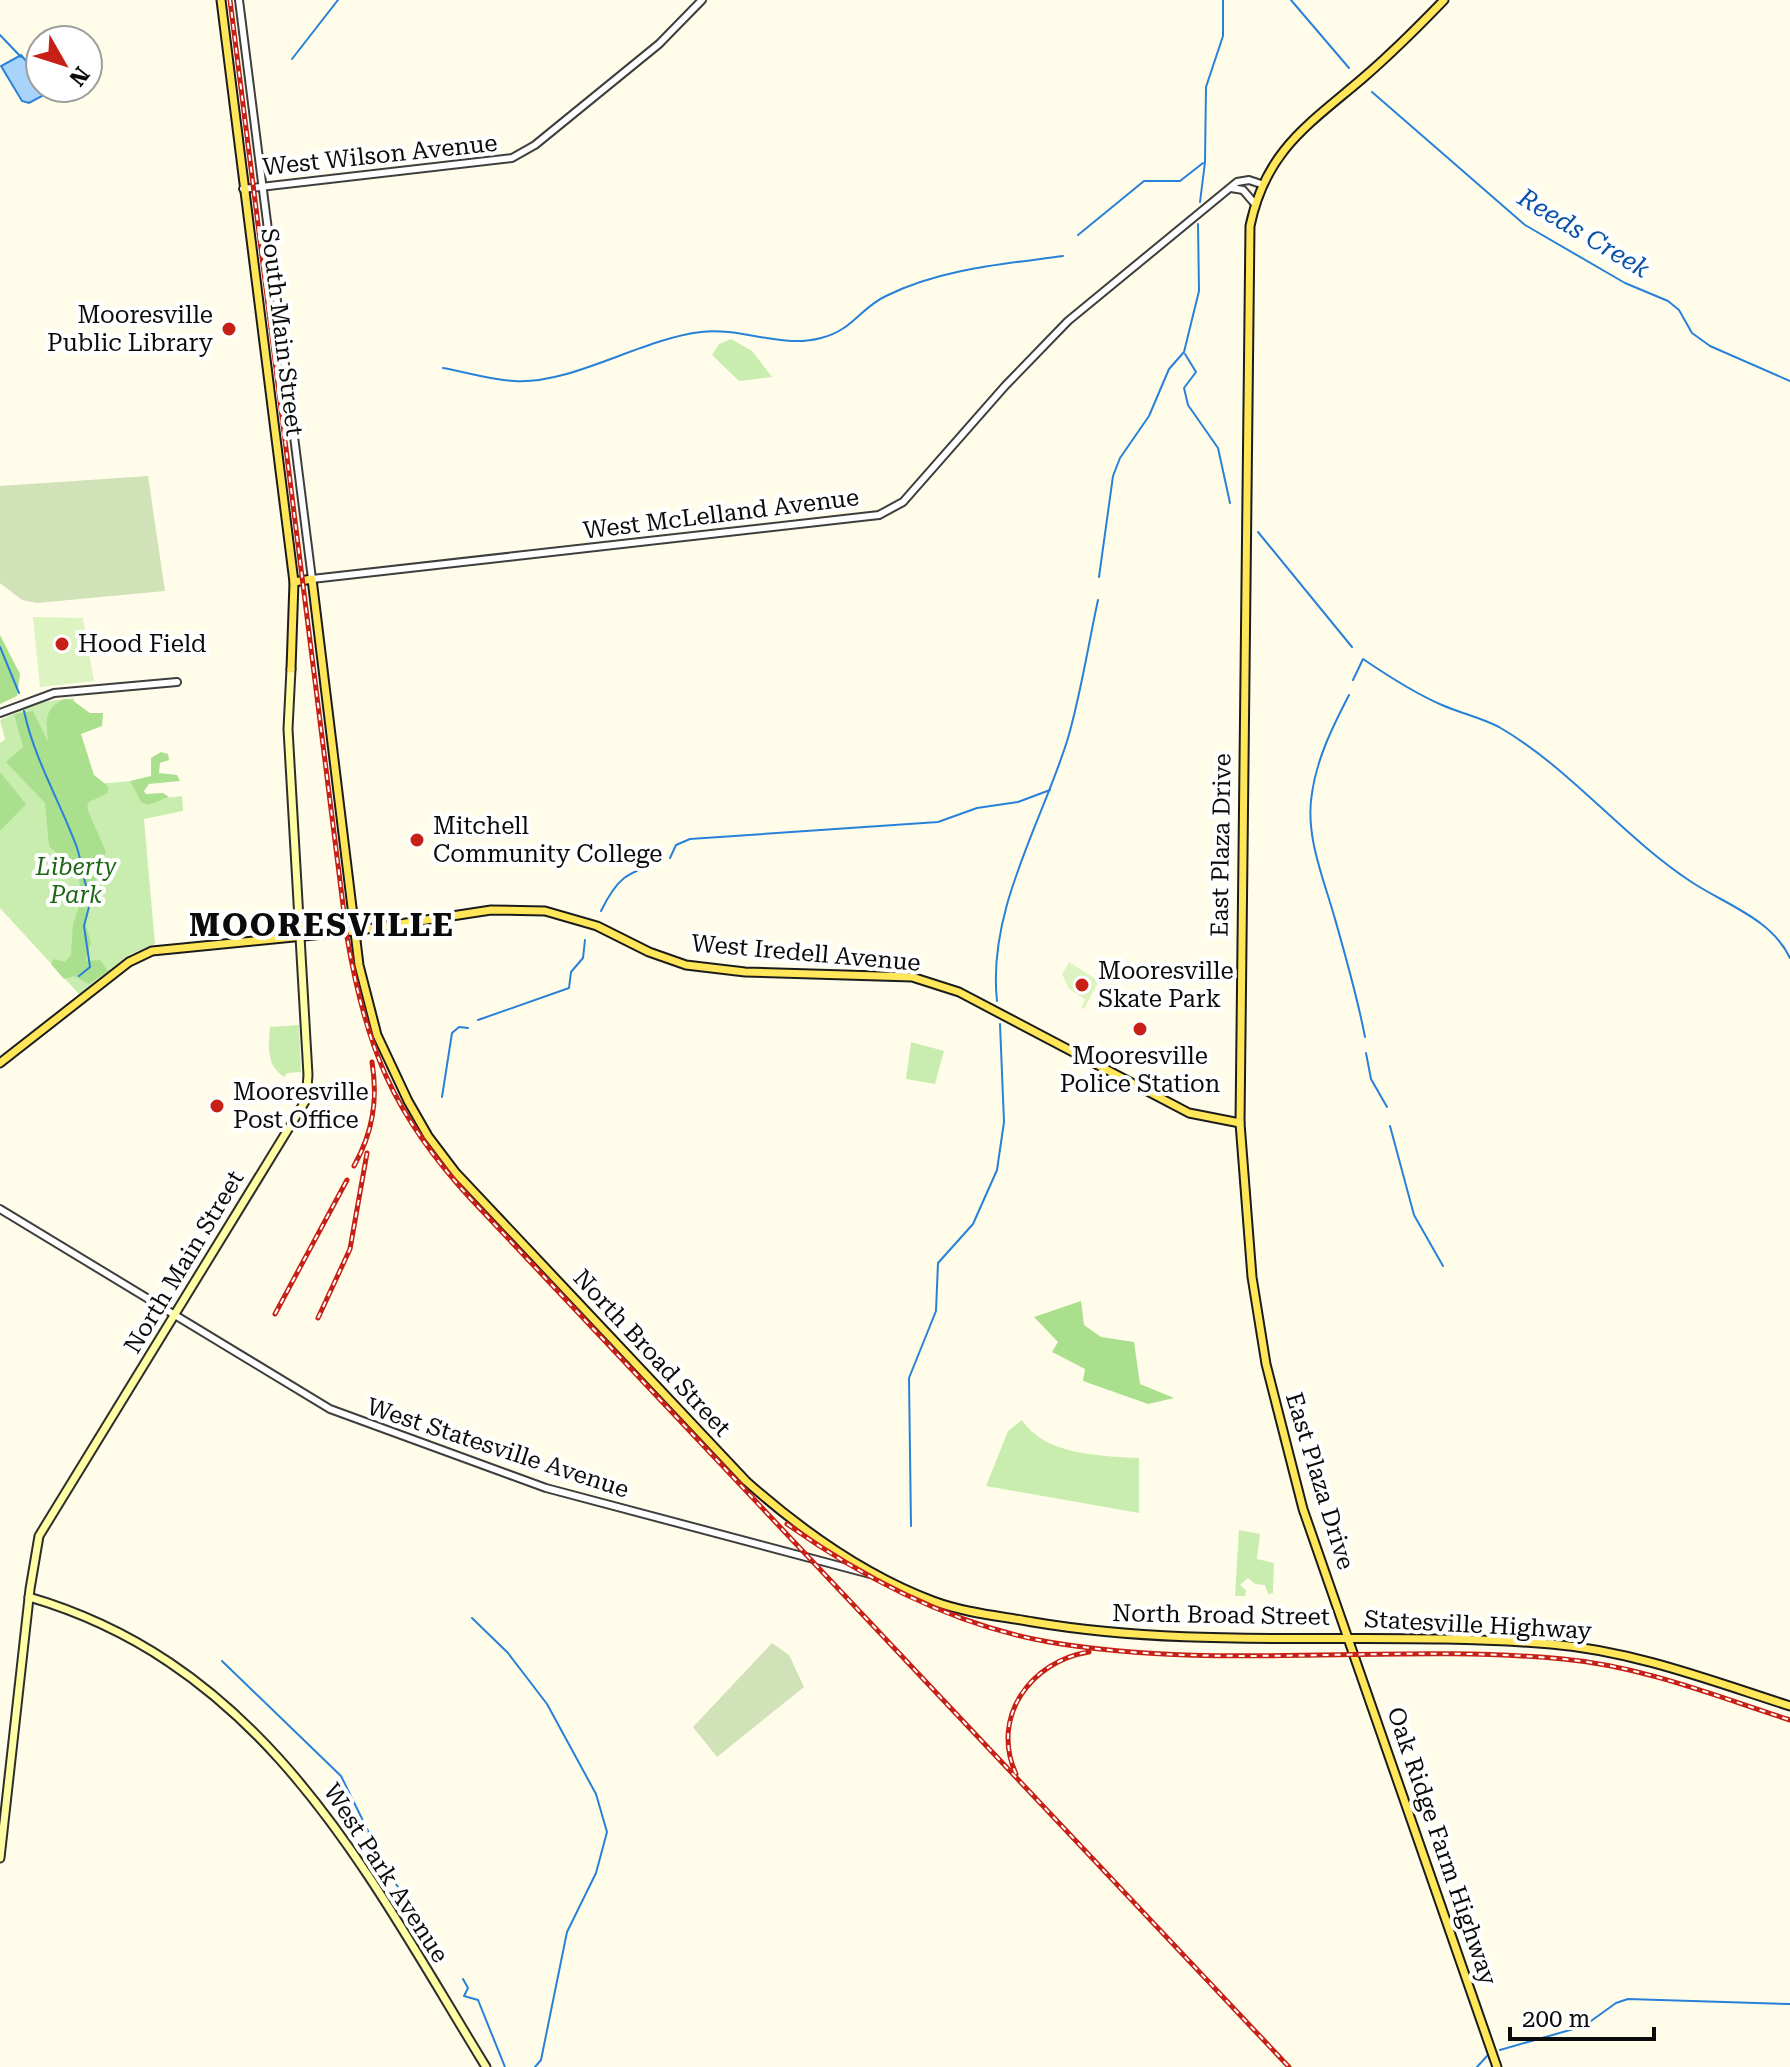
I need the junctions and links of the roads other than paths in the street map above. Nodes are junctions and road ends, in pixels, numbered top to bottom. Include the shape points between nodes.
1 (221, 0) edge
2 (239, 0) edge
3 (702, 0) edge
4 (1444, 0) edge
5 (1261, 184) junction
6 (262, 187) junction
7 (243, 189) junction
8 (1228, 189) junction
9 (1255, 204) junction
10 (312, 579) junction
11 (294, 582) junction
12 (291, 669) joint
13 (177, 682) dead end
14 (0, 713) edge
15 (354, 931) junction
16 (300, 937) junction
17 (0, 1063) edge
18 (1240, 1123) junction
19 (0, 1209) edge
20 (174, 1315) junction
21 (878, 1576) junction
22 (29, 1597) junction
23 (1348, 1638) junction
24 (1790, 1706) edge
25 (0, 1858) edge
26 (486, 2067) edge
27 (1497, 2067) edge

1 - 7 main road, South Main Street
2 - 6 street
3 - 6 street, West Wilson Avenue via 659,44 512,158
4 - 5 main road, East Plaza Drive via 1397,48 1298,132
5 - 8 street via 1241,181
5 - 9 main road, East Plaza Drive
6 - 7 street, West Wilson Avenue
6 - 10 street
7 - 11 main road, South Main Street
8 - 9 street via 1243,190
8 - 10 street, West McLelland Avenue via 1062,327 903,502 879,515
9 - 18 main road, East Plaza Drive via 1247,257
10 - 11 main road, West McLelland Avenue
10 - 15 main road, North Broad Street
11 - 12 main road, South Main Street
12 - 16 main road, North Main Street via 288,729
13 - 14 street via 54,693
15 - 16 main road, West Iredell Avenue
15 - 18 main road, West Iredell Avenue via 491,910 545,911 597,926 686,965 912,977 959,992 1189,1113
15 - 21 main road, North Broad Street via 377,1035 441,1155 746,1481 789,1518
16 - 17 main road, West Iredell Avenue via 140,955
16 - 20 main road, North Main Street via 306,1100
18 - 23 main road, East Plaza Drive via 1252,1277 1267,1372 1303,1509
19 - 20 street, West Statesville Avenue
20 - 21 street, West Statesville Avenue via 348,1417 546,1488
20 - 22 main road, North Main Street via 47,1520 35,1552
21 - 23 main road, North Broad Street via 968,1611 1118,1635
22 - 25 main road, North Main Street
22 - 26 main road, West Park Avenue via 91,1619 157,1657 216,1698 277,1754 345,1837
23 - 24 main road, Statesville Highway via 1589,1648 1649,1661
23 - 27 main road, Oak Ridge Farm Highway

